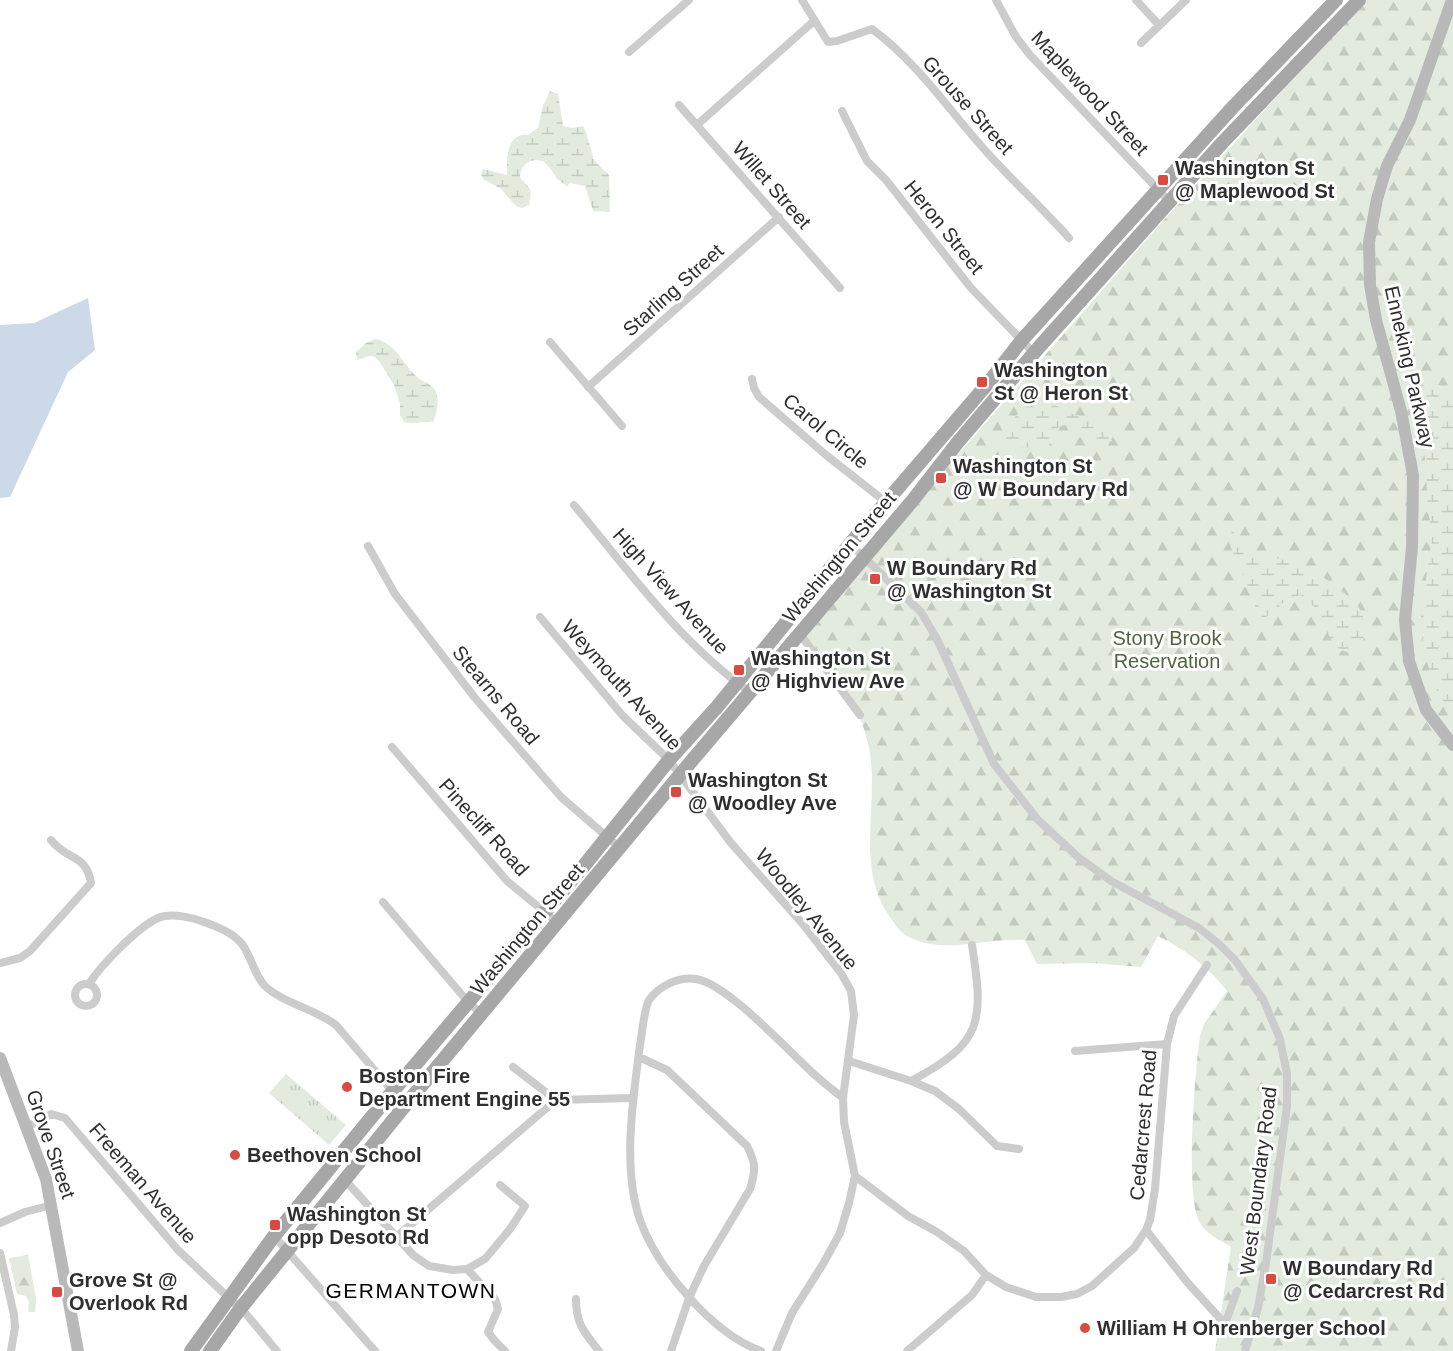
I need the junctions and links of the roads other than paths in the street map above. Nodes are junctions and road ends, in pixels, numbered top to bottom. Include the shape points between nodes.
1 (689, 0) edge
2 (802, 0) edge
3 (996, 0) edge
4 (1136, 0) edge
5 (1186, 0) edge
6 (1336, 0) edge
7 (1359, 0) edge
8 (1452, 0) edge
9 (814, 21) junction
10 (1159, 25) junction
11 (1141, 43) dead end
12 (629, 52) dead end
13 (679, 105) dead end
14 (842, 111) dead end
15 (698, 124) junction
16 (1158, 192) junction
17 (1170, 202) junction
18 (779, 217) junction
19 (1069, 238) dead end
20 (840, 288) dead end
21 (1022, 340) junction
22 (550, 342) dead end
23 (1034, 353) junction
24 (752, 379) dead end
25 (588, 387) junction
26 (622, 426) dead end
27 (887, 503) junction
28 (574, 505) dead end
29 (850, 544) junction
30 (368, 546) dead end
31 (864, 558) junction
32 (540, 617) dead end
33 (800, 634) junction
34 (737, 683) junction
35 (750, 692) junction
36 (860, 715) dead end
37 (1453, 745) edge
38 (392, 747) dead end
39 (669, 760) junction
40 (679, 776) junction
41 (606, 836) junction
42 (51, 840) dead end
43 (620, 848) junction
44 (383, 902) dead end
45 (543, 911) junction
46 (558, 923) junction
47 (972, 945) dead end
48 (0, 963) edge
49 (1207, 965) dead end
50 (88, 984) dead end
51 (468, 1002) junction
52 (482, 1014) junction
53 (1167, 1044) junction
54 (1075, 1051) dead end
55 (639, 1057) junction
56 (0, 1058) edge
57 (849, 1061) junction
58 (513, 1067) dead end
59 (3, 1075) edge
60 (911, 1081) junction
61 (393, 1091) junction
62 (632, 1098) junction
63 (843, 1098) junction
64 (556, 1100) junction
65 (405, 1106) junction
66 (27, 1127) junction
67 (1018, 1149) dead end
68 (855, 1176) junction
69 (345, 1180) junction
70 (500, 1185) dead end
71 (52, 1205) junction
72 (0, 1223) edge
73 (1146, 1230) junction
74 (274, 1236) junction
75 (396, 1236) junction
76 (287, 1252) junction
77 (0, 1253) edge
78 (467, 1269) junction
79 (986, 1275) junction
80 (1237, 1291) dead end
81 (229, 1298) junction
82 (689, 1298) junction
83 (576, 1299) dead end
84 (240, 1309) junction
85 (11, 1351) edge
86 (78, 1351) edge
87 (191, 1351) edge
88 (210, 1351) edge
89 (277, 1351) edge
90 (375, 1351) edge
91 (505, 1351) edge
92 (599, 1351) edge
93 (671, 1351) edge
94 (760, 1351) edge
95 (776, 1351) edge
96 (907, 1351) edge
97 (1245, 1351) edge

1 - 12 street
2 - 9 street
3 - 16 street, Maplewood Street via 1030,55
4 - 10 street
5 - 10 street
6 - 16 main road, Washington Street
7 - 17 main road, Washington Street
8 - 37 main road, Enneking Parkway via 1410,120 1387,166 1369,242 1376,320 1401,411 1413,475 1405,620 1407,653 1426,710
9 - 15 street
9 - 19 street, Grouse Street via 828,42 872,29 880,35
10 - 11 street
13 - 15 street, Willet Street
14 - 21 street, Heron Street via 867,161 971,288
15 - 18 street, Willet Street
16 - 17 street, Maplewood Street
16 - 21 main road, Washington Street
17 - 23 main road, Washington Street
18 - 20 street, Willet Street
18 - 25 street, Starling Street
21 - 23 street, Heron Street
21 - 27 main road, Washington Street
22 - 25 street
23 - 31 main road, Washington Street
24 - 27 street, Carol Circle via 759,397
25 - 26 street
27 - 29 main road, Washington Street
28 - 34 street, High View Avenue via 701,654
29 - 31 street, West Boundary Road
29 - 34 main road, Washington Street
30 - 41 street, Stearns Road via 395,594 475,698 561,797
31 - 33 main road, Washington Street
31 - 97 street, West Boundary Road via 921,612 994,764 1038,820 1078,858 1112,881 1199,928 1235,960 1263,999 1280,1039 1287,1074 1287,1106 1266,1263
32 - 39 street, Weymouth Avenue via 623,716
33 - 35 main road, Washington Street
33 - 36 street
34 - 35 street, High View Avenue
34 - 39 main road, Washington Street
35 - 40 main road, Washington Street
38 - 45 street, Pinecliff Road via 507,881
39 - 40 street, Weymouth Avenue
39 - 41 main road, Washington Street
40 - 43 main road, Washington Street
40 - 57 street, Woodley Avenue via 841,973 851,991 854,1015
41 - 43 street, Stearns Road
41 - 45 main road, Washington Street
42 - 48 street via 86,865 91,883 30,951
43 - 46 main road, Washington Street
44 - 51 street
45 - 46 street, Pinecliff Road
45 - 51 main road, Washington Street
46 - 52 main road, Washington Street
47 - 60 street via 978,1004 974,1028 962,1047 940,1066
49 - 53 street, Cedarcrest Road via 1174,1016
50 - 61 street via 141,929 159,917 173,915 199,920 226,930 242,944 263,984 336,1024
51 - 52 street
51 - 61 main road, Washington Street
52 - 65 main road, Washington Street
53 - 54 street
53 - 73 street, Cedarcrest Road via 1155,1189
55 - 62 street
55 - 63 street via 648,1001 664,986 684,978 698,979 715,986 741,1006
55 - 82 street via 667,1071 747,1146 755,1161 750,1189
56 - 59 main road, Grove Street
57 - 60 street
57 - 63 street, Woodley Avenue
58 - 64 street
59 - 66 main road, Grove Street
60 - 67 street via 944,1097 998,1146
61 - 65 street
61 - 74 main road, Washington Street
62 - 64 street
62 - 82 street via 631,1152 640,1220 660,1259
63 - 68 street, Woodley Avenue
64 - 75 street
65 - 69 main road, Washington Street
66 - 71 main road, Grove Street
66 - 81 street, Freeman Avenue via 51,1114 65,1118 178,1250
68 - 79 street, Cedarcrest Road via 964,1251
68 - 95 street, Woodley Avenue via 840,1233 792,1313
69 - 75 street
69 - 76 main road, Washington Street
70 - 78 street via 525,1206 485,1259
71 - 72 street
71 - 86 main road, Grove Street
73 - 79 street, Cedarcrest Road via 1115,1266 1077,1294 1036,1297
73 - 80 street, West Boundary Road via 1225,1324
74 - 76 street
74 - 81 main road, Washington Street
75 - 78 street via 429,1266
76 - 84 main road, Washington Street
76 - 90 street
77 - 85 street via 14,1315
78 - 91 street via 495,1299 498,1309 488,1332
79 - 96 street via 972,1295
81 - 84 street, Freeman Avenue
81 - 87 main road, Washington Street
82 - 93 street
82 - 94 street via 719,1327
83 - 92 street via 576,1317
84 - 88 main road, Washington Street
84 - 89 street, Freeman Avenue

